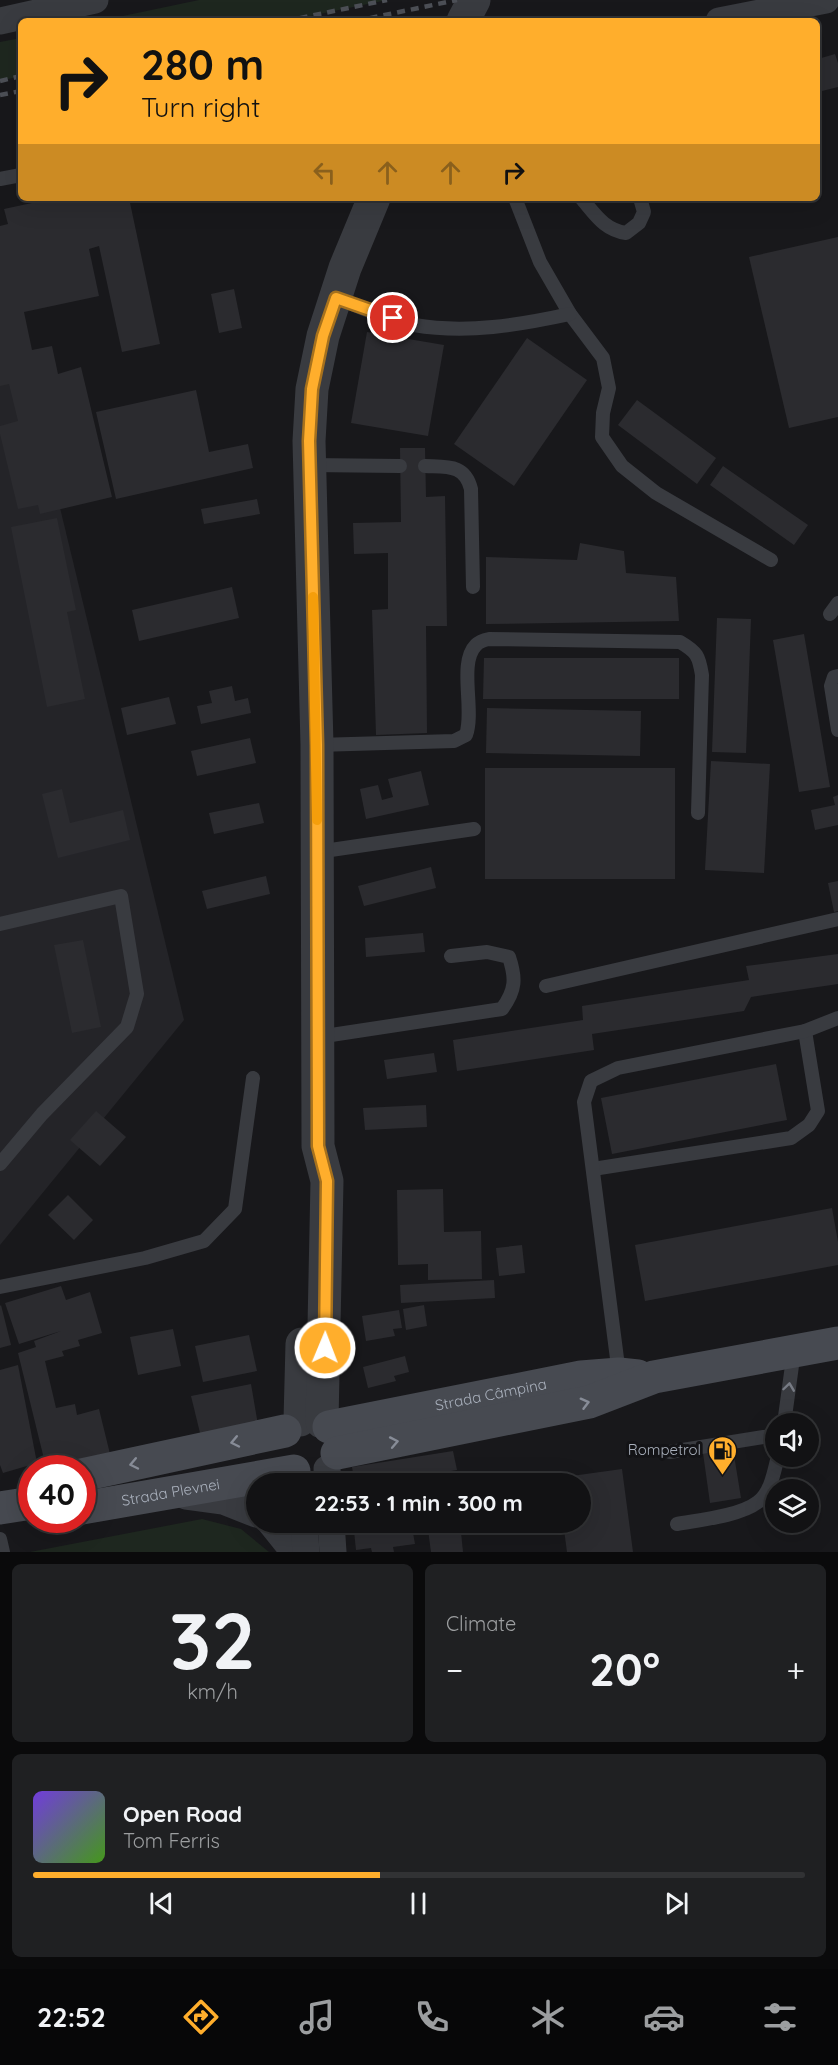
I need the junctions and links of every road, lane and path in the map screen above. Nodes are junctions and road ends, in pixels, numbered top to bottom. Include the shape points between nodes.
1 (91, 0) edge
2 (474, 0) edge
3 (826, 0) edge
4 (465, 18) edge
5 (734, 18) edge
6 (0, 21) edge
7 (18, 176) edge
8 (0, 179) edge
9 (373, 201) edge
10 (516, 201) edge
11 (584, 201) edge
12 (641, 201) edge
13 (336, 298) junction
14 (570, 314) junction
15 (310, 465) junction
16 (400, 466) dead end
17 (425, 466) dead end
18 (771, 560) dead end
19 (473, 587) dead end
20 (838, 676) edge
21 (838, 730) edge
22 (317, 745) junction
23 (699, 813) dead end
24 (474, 829) dead end
25 (317, 852) junction
26 (838, 920) edge
27 (0, 924) edge
28 (452, 956) dead end
29 (546, 986) dead end
30 (838, 1018) edge
31 (805, 1031) junction
32 (318, 1037) junction
33 (253, 1078) dead end
34 (0, 1164) edge
35 (592, 1169) junction
36 (0, 1287) edge
37 (838, 1343) edge
38 (794, 1350) junction
39 (620, 1374) junction
40 (654, 1377) junction
41 (785, 1413) edge
42 (765, 1437) edge
43 (670, 1452) dead end
44 (312, 1453) edge
45 (775, 1467) edge
46 (96, 1474) edge
47 (167, 1493) junction
48 (18, 1505) edge
49 (96, 1506) edge
50 (0, 1508) edge
51 (246, 1510) edge
52 (677, 1524) dead end
53 (279, 1533) edge
54 (305, 1533) edge
55 (332, 1533) edge
56 (0, 1539) edge
57 (3, 1552) edge
58 (294, 1552) edge
59 (306, 1552) edge
60 (333, 1552) edge

1 - 6 street
2 - 4 street
3 - 5 street
7 - 8 lane
9 - 13 street
10 - 14 lane via 540,262
11 - 12 lane via 605,226 626,233 639,224 645,212
13 - 14 lane via 412,325 462,330 525,324
13 - 15 street via 312,389
14 - 18 lane via 603,358 609,388 602,437 622,466 656,493
15 - 16 lane
15 - 22 street
17 - 19 lane via 453,467 469,479
20 - 21 lane via 831,686
22 - 23 lane via 454,741 466,735 470,724 468,666 477,644 489,639 680,642 700,660 702,675
22 - 25 street
24 - 25 lane
25 - 32 street
26 - 29 lane
27 - 34 lane via 121,896 137,994 127,1028 42,1114
28 - 32 lane via 487,952 509,957 515,975 511,997 502,1009
30 - 31 lane
31 - 35 lane via 618,1068 591,1081 584,1102
31 - 35 lane via 818,1111 809,1125 791,1138
32 - 44 street via 318,1146 327,1181
33 - 36 lane via 235,1209 204,1241 144,1258
35 - 39 lane
37 - 38 main road, Strada Câmpina
38 - 40 main road, Strada Câmpina
41 -> 38 lane
39 - 40 main road, Strada Câmpina
39 - 44 main road, Strada Câmpina via 581,1377
44 -> 40 main road, Strada Câmpina via 589,1402
42 - 43 lane
44 -> 46 main road
44 - 47 main road, Strada Plevnei
45 - 52 lane via 772,1482 758,1502 726,1516
47 - 49 main road, Strada Plevnei
47 - 51 street via 223,1501
48 - 50 main road
53 - 58 street
54 - 59 street
55 - 60 street
56 - 57 lane

